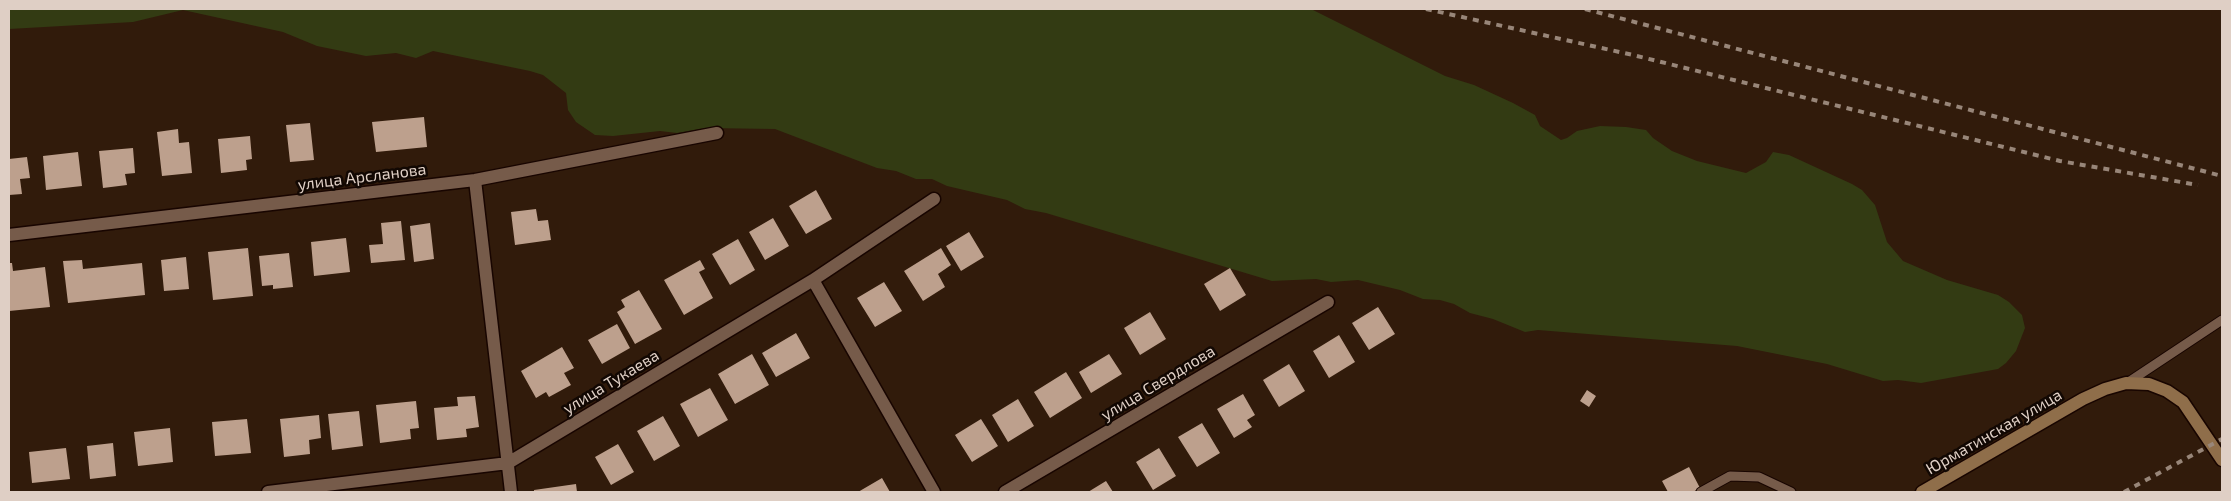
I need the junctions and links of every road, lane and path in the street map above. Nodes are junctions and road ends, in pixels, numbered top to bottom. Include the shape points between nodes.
1 (717, 133) dead end
2 (475, 180) junction
3 (934, 199) dead end
4 (9, 236) edge
5 (813, 280) junction
6 (1328, 302) dead end
7 (2222, 320) edge
8 (2126, 384) junction
9 (2222, 460) edge
10 (508, 463) junction
11 (268, 492) edge
12 (511, 492) edge
13 (934, 492) edge
14 (1005, 492) edge
15 (1701, 492) edge
16 (1791, 492) edge
17 (1922, 492) edge

1 - 2 street, улица Арсланова
2 - 4 street, улица Арсланова
2 - 10 street
3 - 5 street, улица Тукаева
5 - 10 street, улица Тукаева
5 - 13 street
6 - 14 street, улица Свердлова
7 - 8 lane
8 - 9 main road, Юрматинская улица via 2149,384 2167,390 2183,402
8 - 17 main road, Юрматинская улица via 2104,389 2083,399
10 - 11 street, улица Тукаева
10 - 12 street
15 - 16 lane via 1730,476 1759,477

